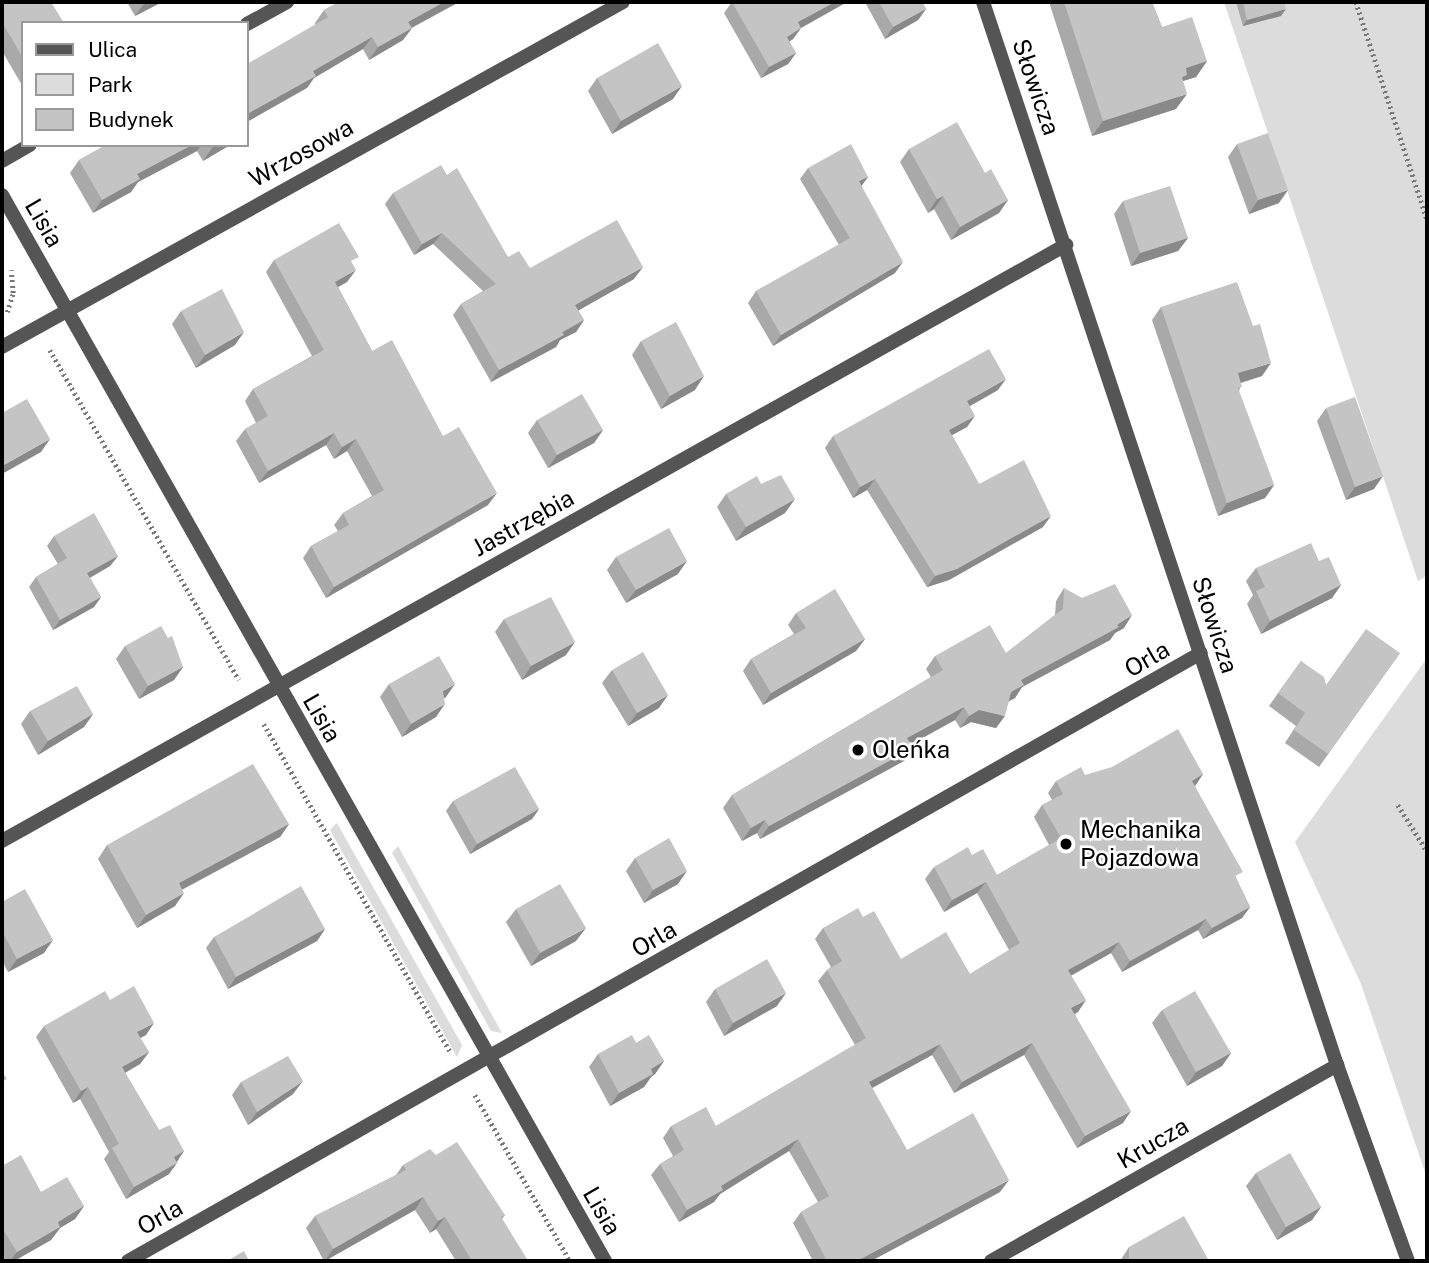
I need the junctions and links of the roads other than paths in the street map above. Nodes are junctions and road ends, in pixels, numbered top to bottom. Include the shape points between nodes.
1 (286, 2) edge
2 (623, 2) edge
3 (983, 2) edge
4 (248, 23) edge
5 (26, 147) edge
6 (2, 161) edge
7 (2, 195) edge
8 (1066, 245) junction
9 (67, 309) junction
10 (2, 347) edge
11 (1200, 653) junction
12 (277, 685) junction
13 (2, 841) edge
14 (489, 1059) junction
15 (1337, 1065) junction
16 (128, 1261) edge
17 (605, 1261) edge
18 (991, 1261) edge
19 (1408, 1261) edge

1 - 4 street
2 - 9 street, Wrzosowa
3 - 8 street, Słowicza
5 - 6 street
7 - 9 street, Lisia
8 - 11 street, Słowicza
8 - 12 street, Jastrzębia
9 - 10 street, Wrzosowa
9 - 12 street, Lisia
11 - 14 street, Orla
11 - 15 street, Słowicza
12 - 13 street, Jastrzębia
12 - 14 street, Lisia
14 - 16 street, Orla
14 - 17 street, Lisia
15 - 18 street, Krucza
15 - 19 street, Słowicza

